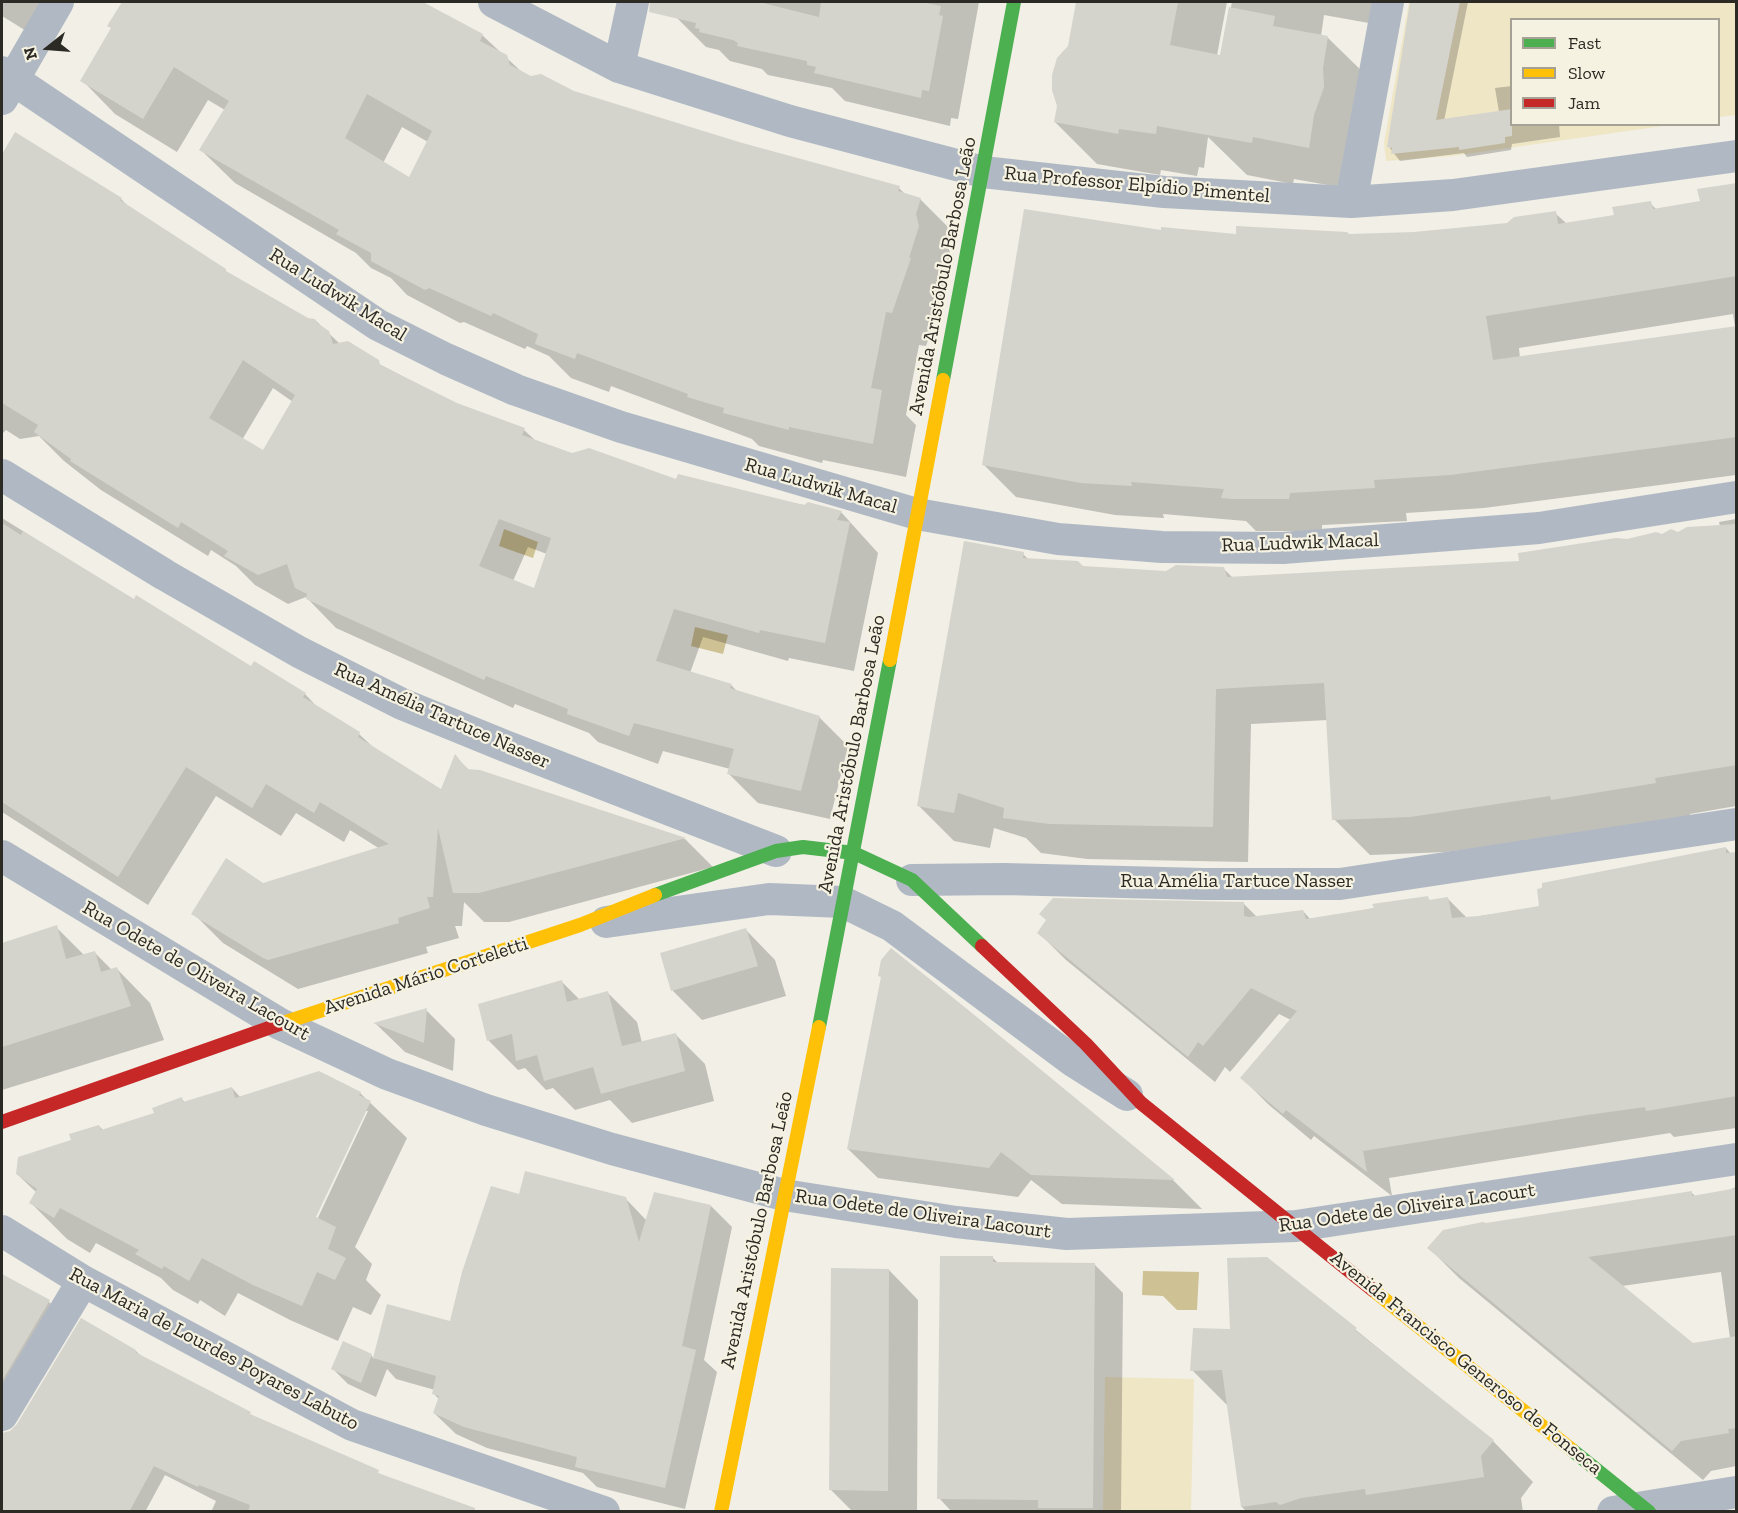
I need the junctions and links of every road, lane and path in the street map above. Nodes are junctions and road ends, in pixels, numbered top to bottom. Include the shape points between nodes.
1 (58, 2) edge
2 (494, 2) edge
3 (633, 2) edge
4 (1014, 2) edge
5 (1388, 2) edge
6 (620, 67) junction
7 (5, 84) edge
8 (1737, 156) edge
9 (983, 172) junction
10 (1350, 202) junction
11 (2, 475) edge
12 (1737, 497) edge
13 (917, 514) junction
14 (1737, 824) edge
15 (776, 850) junction
16 (854, 853) junction
17 (2, 856) edge
18 (912, 880) junction
19 (843, 902) junction
20 (580, 925) junction
21 (280, 1024) junction
22 (1141, 1103) junction
23 (2, 1122) edge
24 (1737, 1160) edge
25 (784, 1195) junction
26 (1296, 1226) junction
27 (2, 1231) edge
28 (83, 1281) junction
29 (2, 1415) edge
30 (1737, 1492) edge
31 (1646, 1509) edge
32 (603, 1512) edge
33 (721, 1512) edge
34 (1613, 1512) edge

1 - 7 street
2 - 6 street, Rua Professor Elpídio Pimentel
3 - 6 street
4 - 9 street, Avenida Aristóbulo Barbosa Leão
5 - 10 street
6 - 9 street, Rua Professor Elpídio Pimentel via 790,121
7 - 13 street, Rua Ludwik Macal via 378,325 446,359 516,390 621,427
8 - 10 street, Rua Professor Elpídio Pimentel via 1453,195
9 - 10 street, Rua Professor Elpídio Pimentel via 1164,192
9 - 13 street, Avenida Aristóbulo Barbosa Leão
11 - 15 street, Rua Amélia Tartuce Nasser via 298,652 402,704
12 - 13 street, Rua Ludwik Macal via 1539,528 1283,548 1162,547 1058,539
13 - 16 street, Avenida Aristóbulo Barbosa Leão
14 - 18 street, Rua Amélia Tartuce Nasser via 1341,884
15 - 16 street, Avenida Mário Corteletti via 803,847
15 - 20 street, Avenida Mário Corteletti
16 - 18 street, Avenida Francisco Generoso de Fonseca
16 - 19 street, Avenida Aristóbulo Barbosa Leão
17 - 21 street, Rua Odete de Oliveira Lacourt
18 - 22 street, Avenida Francisco Generoso de Fonseca via 1086,1044
19 - 20 street, Avenida Mário Corteletti via 769,899
19 - 22 street, Avenida Francisco Generoso de Fonseca via 892,926 1073,1061
19 - 25 street, Avenida Aristóbulo Barbosa Leão
20 - 21 street, Avenida Mário Corteletti
21 - 23 street, Avenida Mário Corteletti
21 - 25 street, Rua Odete de Oliveira Lacourt via 387,1074 486,1110
22 - 26 street, Avenida Francisco Generoso de Fonseca
24 - 26 street, Rua Odete de Oliveira Lacourt
25 - 26 street, Rua Odete de Oliveira Lacourt via 956,1222 1067,1234
25 - 33 street, Avenida Aristóbulo Barbosa Leão
26 - 31 street, Avenida Francisco Generoso de Fonseca
27 - 28 street, Rua Maria de Lourdes Poyares Labuto
28 - 29 street
28 - 32 street, Rua Maria de Lourdes Poyares Labuto via 352,1425
30 - 31 street
31 - 34 street

